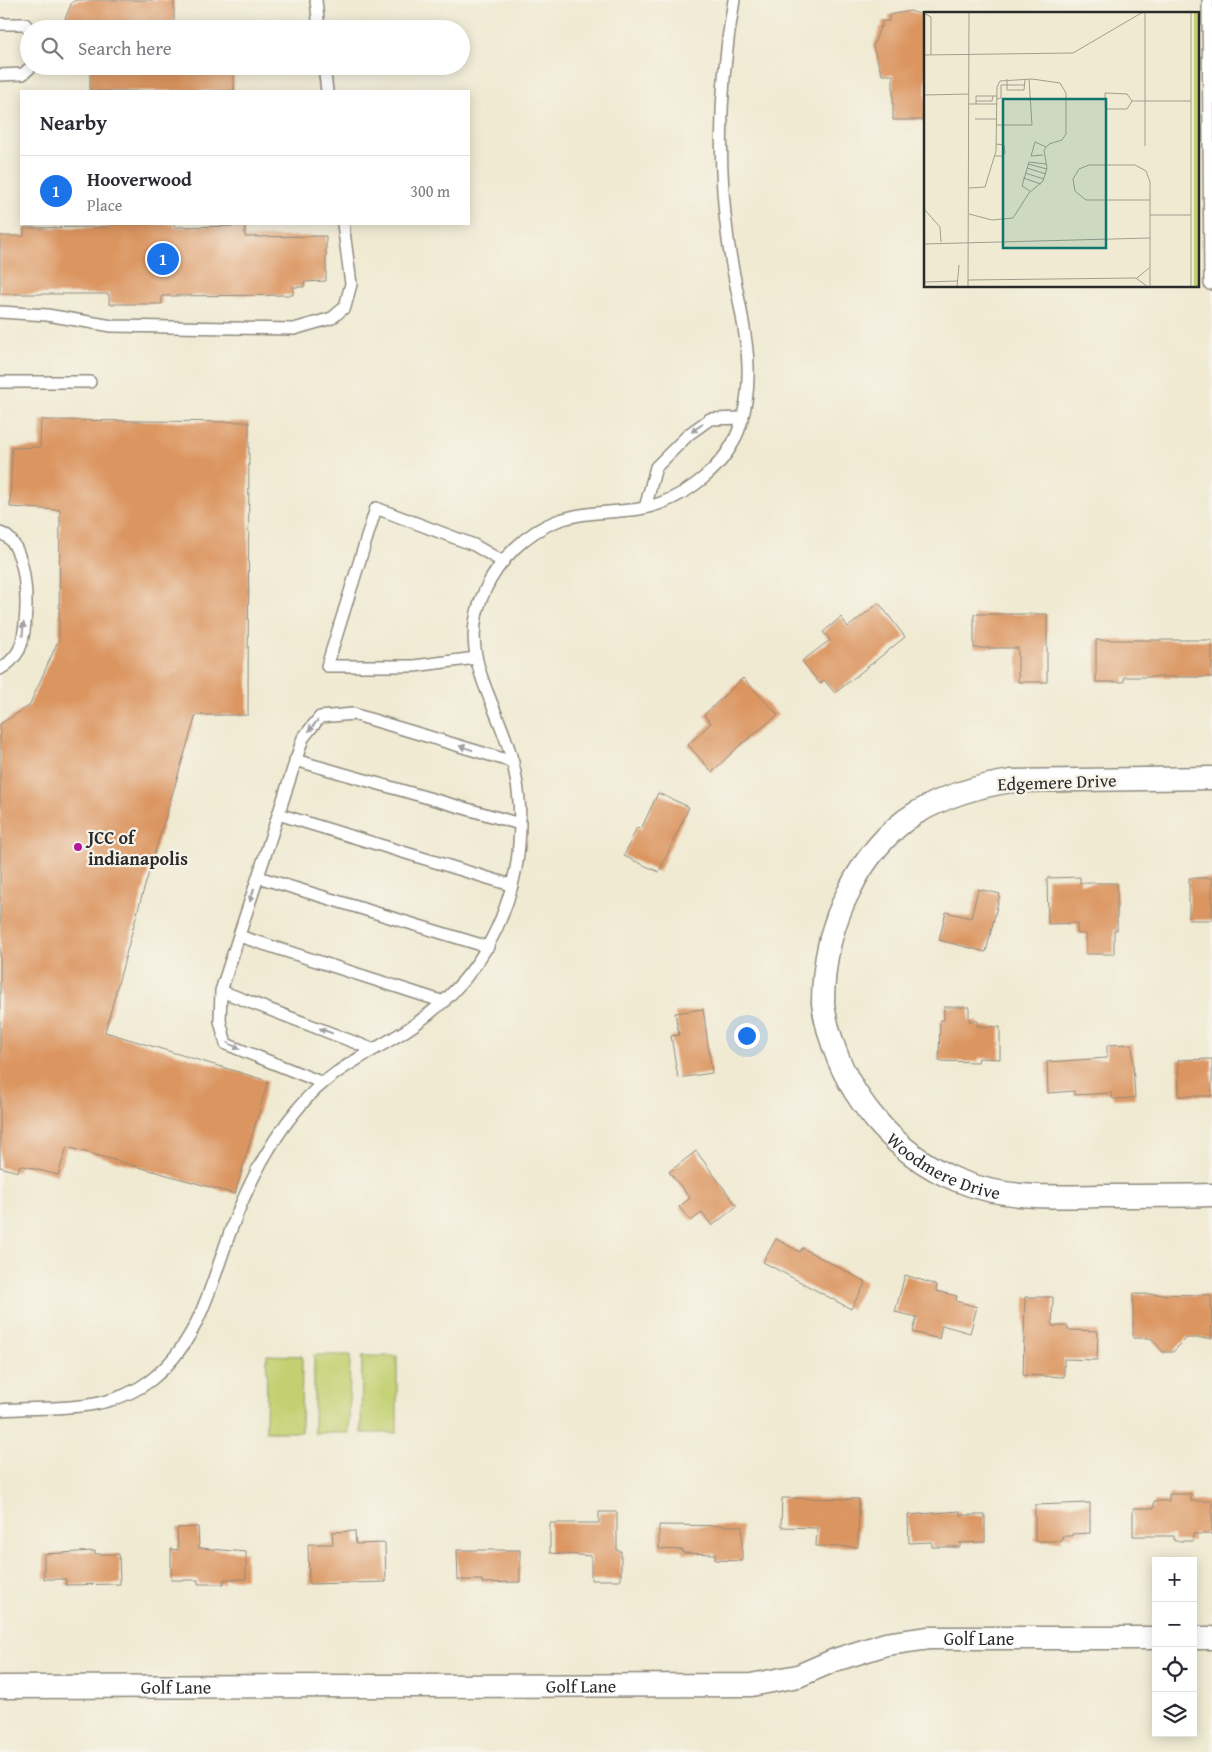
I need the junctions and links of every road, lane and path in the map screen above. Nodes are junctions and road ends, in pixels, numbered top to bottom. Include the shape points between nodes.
1 (316, 0) edge
2 (734, 0) edge
3 (1208, 0) edge
4 (318, 20) edge
5 (0, 24) edge
6 (20, 24) edge
7 (20, 74) edge
8 (0, 75) edge
9 (325, 75) edge
10 (327, 90) edge
11 (1210, 120) edge
12 (343, 225) edge
13 (1210, 284) dead end
14 (0, 312) edge
15 (0, 382) edge
16 (90, 382) dead end
17 (743, 418) junction
18 (645, 508) junction
19 (0, 532) edge
20 (503, 562) junction
21 (476, 658) junction
22 (0, 669) edge
23 (295, 760) junction
24 (513, 762) junction
25 (1212, 778) edge
26 (278, 814) junction
27 (520, 824) junction
28 (258, 877) junction
29 (511, 885) junction
30 (239, 936) junction
31 (830, 942) joint
32 (488, 947) junction
33 (221, 991) junction
34 (444, 1002) junction
35 (372, 1049) junction
36 (323, 1083) junction
37 (1212, 1195) edge
38 (0, 1410) edge
39 (1152, 1638) edge
40 (1197, 1638) edge
41 (1212, 1638) edge
42 (0, 1688) edge

1 - 4 lane
2 - 17 lane via 720,114 728,242 748,350
3 - 11 lane
5 - 6 lane
7 - 8 lane
9 - 10 lane
11 - 13 lane
12 - 14 lane via 351,284 345,307 332,318 294,329 112,326 47,315
15 - 16 lane
17 - 18 lane via 740,430 725,455 702,481
17 -> 18 lane via 710,419 689,434 656,468
18 - 20 lane via 593,512 559,520 518,545
22 -> 19 lane via 18,650 23,635 25,586 16,544
20 - 21 lane via 483,595 475,622
20 - 21 lane via 474,545 376,508 327,666 414,666
21 - 24 lane via 478,672
24 -> 23 lane via 353,714 320,717 303,738
23 - 26 lane
23 - 27 lane
24 - 27 lane via 521,808
25 - 31 street, Edgemere Drive via 1012,781 981,785 951,795 915,814 876,849 857,873 839,910
26 - 28 lane
26 - 29 lane
27 - 29 lane via 516,870
28 -> 30 lane
28 - 32 lane
29 - 32 lane
30 - 33 lane
30 - 34 lane
31 - 37 street, Woodmere Drive via 824,1003 835,1052 847,1080 875,1120 913,1155 985,1190 1034,1197
32 - 34 lane
35 -> 33 lane
33 -> 36 lane via 220,1021 226,1044
34 - 35 lane via 402,1033
35 - 36 lane
36 - 38 lane via 301,1104 261,1163 230,1231 203,1312 192,1335 175,1356 151,1380 118,1400 92,1406
39 - 42 street, Golf Lane via 928,1638 886,1644 798,1676 751,1685
40 - 41 street

